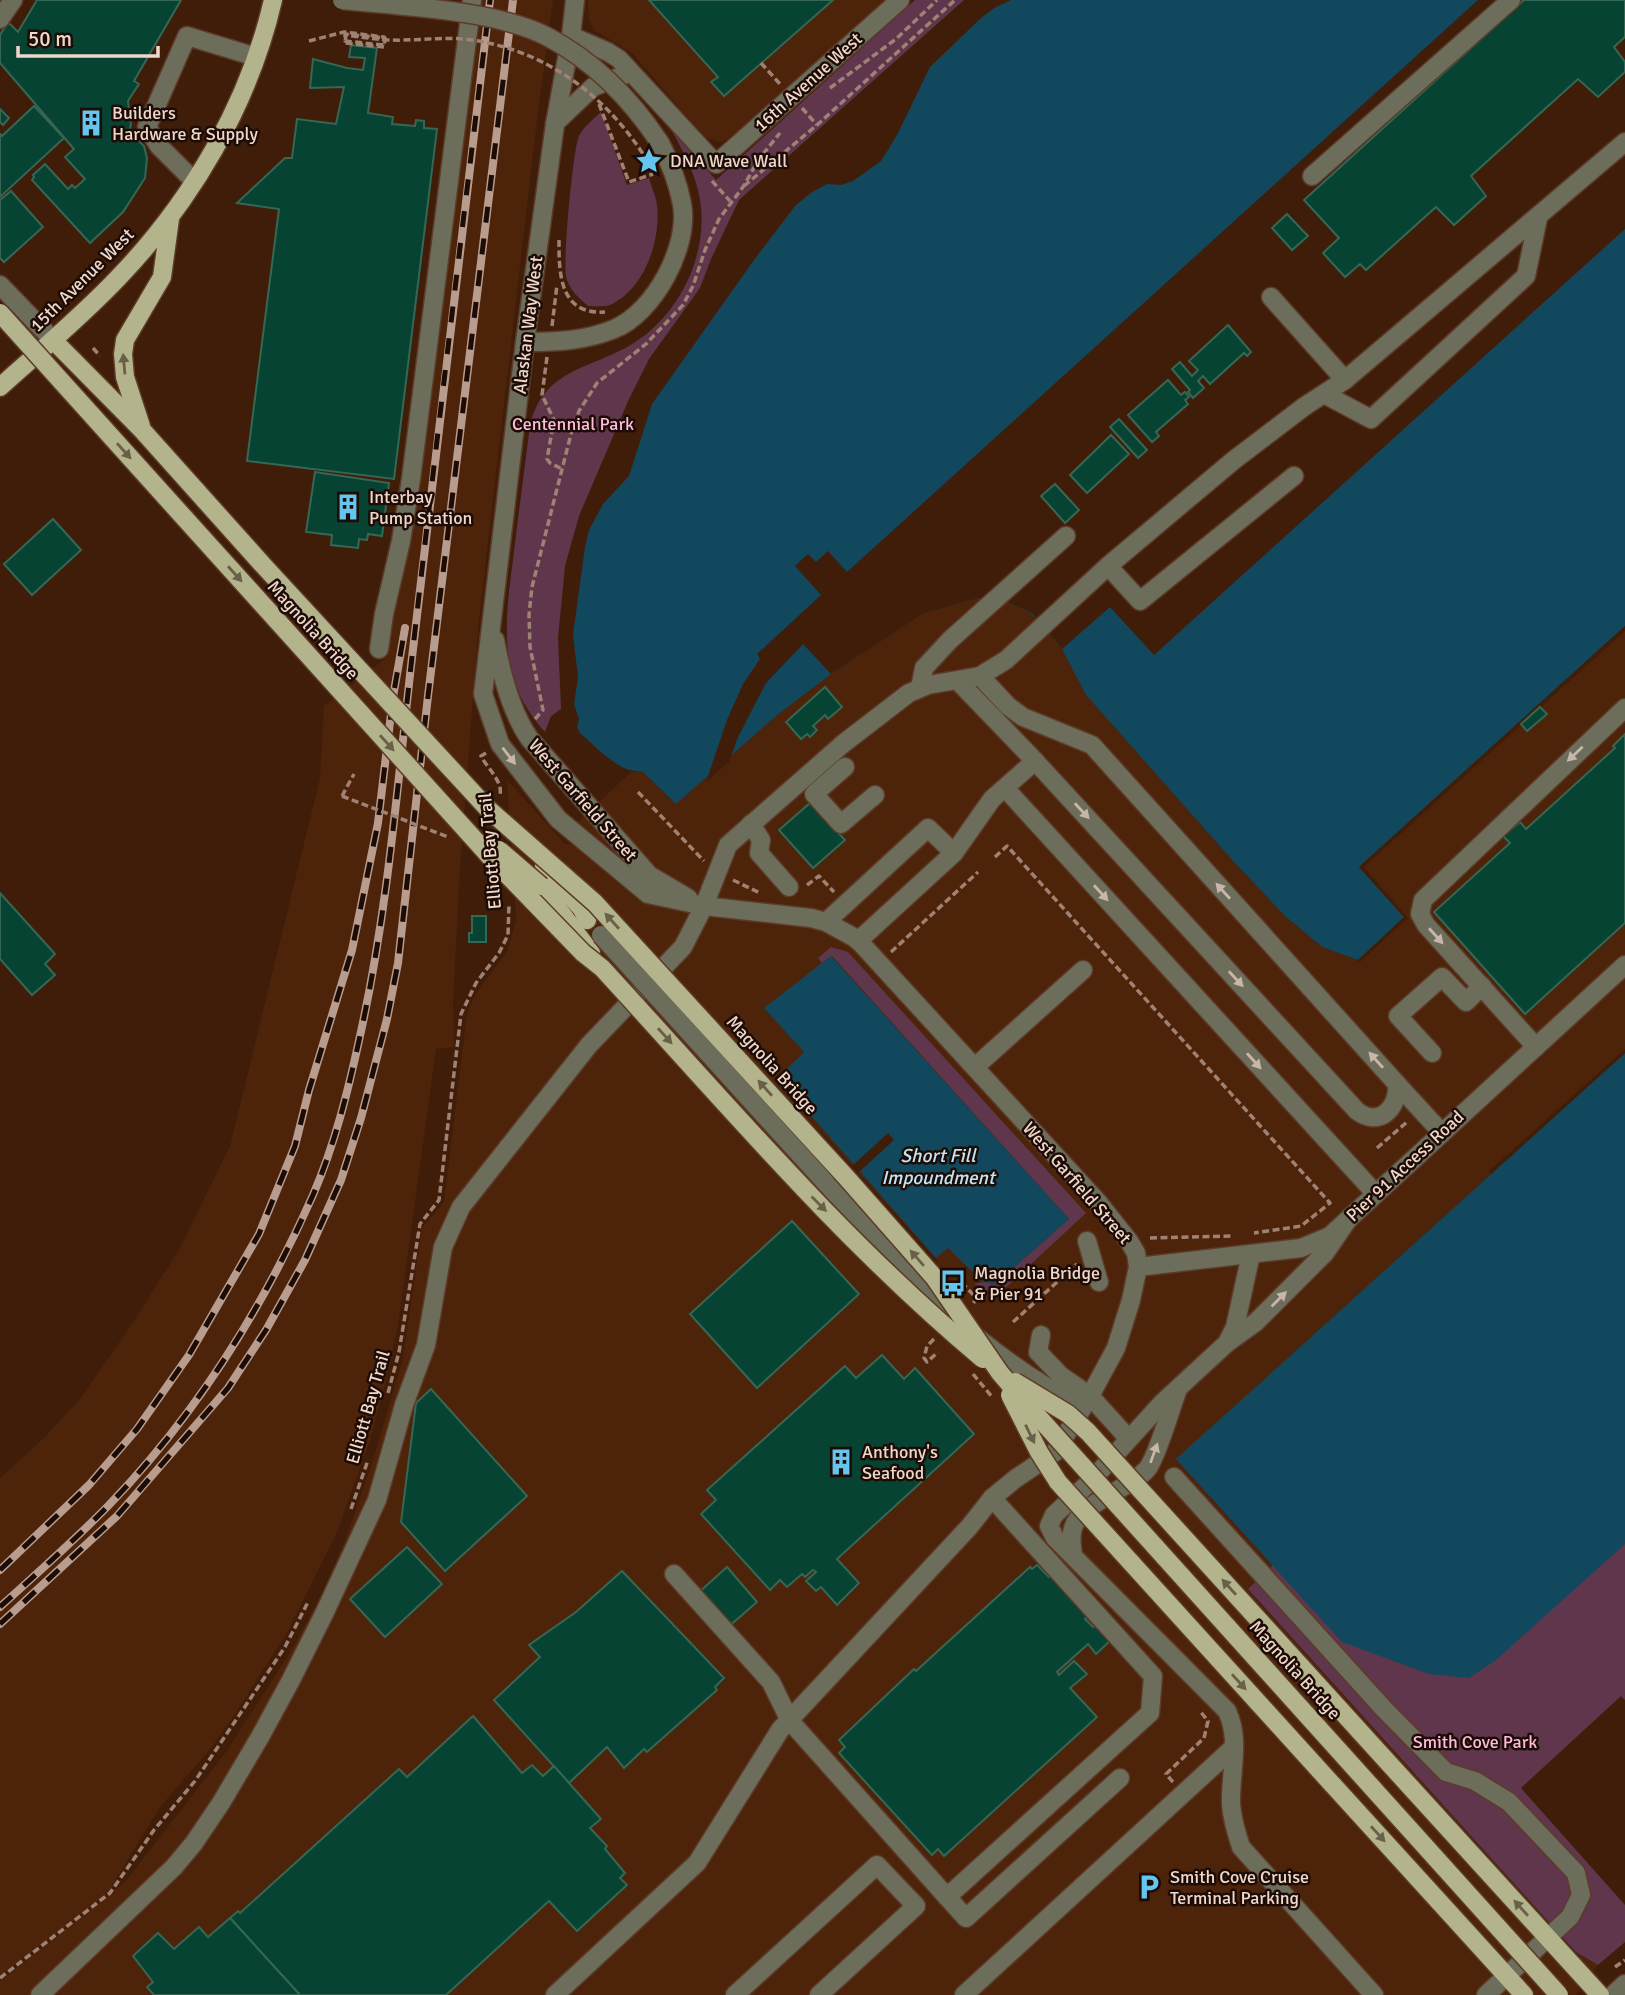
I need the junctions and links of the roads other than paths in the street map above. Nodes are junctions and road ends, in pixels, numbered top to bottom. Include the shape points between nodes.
1 (13, 0) edge
2 (273, 0) edge
3 (342, 0) edge
4 (472, 0) edge
5 (575, 0) edge
6 (900, 0) edge
7 (1511, 0) edge
8 (0, 19) edge
9 (571, 36) junction
10 (256, 57) junction
11 (636, 76) junction
12 (555, 124) junction
13 (1625, 142) edge
14 (1312, 176) dead end
15 (194, 181) junction
16 (171, 215) junction
17 (1538, 218) junction
18 (0, 285) edge
19 (1271, 297) dead end
20 (0, 313) edge
21 (53, 340) junction
22 (525, 342) junction
23 (1345, 380) junction
24 (0, 387) edge
25 (1324, 394) junction
26 (142, 430) junction
27 (1294, 476) dead end
28 (1066, 536) dead end
29 (1108, 566) junction
30 (491, 622) junction
31 (379, 649) dead end
32 (980, 676) junction
33 (958, 681) junction
34 (920, 688) junction
35 (483, 694) joint
36 (514, 705) junction
37 (1625, 708) edge
38 (490, 716) junction
39 (1035, 761) junction
40 (845, 767) dead end
41 (808, 787) junction
42 (1005, 788) junction
43 (875, 795) dead end
44 (493, 804) junction
45 (449, 812) junction
46 (751, 824) junction
47 (512, 830) junction
48 (954, 853) junction
49 (541, 886) junction
50 (789, 887) dead end
51 (704, 906) junction
52 (587, 920) junction
53 (827, 922) junction
54 (858, 941) junction
55 (1625, 965) edge
56 (602, 968) junction
57 (1083, 970) dead end
58 (1482, 986) junction
59 (1536, 1047) junction
60 (1432, 1053) dead end
61 (975, 1068) junction
62 (1397, 1084) junction
63 (1442, 1133) junction
64 (1375, 1194) junction
65 (1349, 1218) junction
66 (1087, 1241) dead end
67 (1251, 1254) junction
68 (1138, 1267) junction
69 (1099, 1282) dead end
70 (1041, 1335) dead end
71 (1227, 1343) junction
72 (1000, 1373) junction
73 (1178, 1389) junction
74 (1090, 1396) junction
75 (1128, 1438) junction
76 (1174, 1478) dead end
77 (992, 1497) junction
78 (1073, 1555) junction
79 (674, 1574) dead end
80 (790, 1721) junction
81 (1234, 1747) junction
82 (1120, 1778) dead end
83 (947, 1897) junction
84 (1548, 1938) junction
85 (1507, 1977) junction
86 (1625, 1984) edge
87 (40, 1995) edge
88 (555, 1995) edge
89 (735, 1995) edge
90 (819, 1995) edge
91 (964, 1995) edge
92 (1374, 1995) edge
93 (1486, 1995) edge
94 (1524, 1995) edge
95 (1559, 1995) edge
96 (1600, 1995) edge
97 (1613, 1995) edge

1 - 8 street
2 - 10 main road, 15th Avenue West
3 - 22 street, bridge via 466,14 546,36 575,53 616,88 660,144 683,206 670,270 657,292 639,313 616,329 578,341
4 - 31 street via 411,479
5 - 9 street, Alaskan Way West
6 - 11 street, 16th Avenue West via 714,172
7 - 14 street
9 - 11 street via 608,52
9 - 12 street, Alaskan Way West
10 - 15 main road, 15th Avenue West via 237,103
10 - 15 street via 187,36 147,127
11 - 12 street via 618,76 593,87
12 - 22 street, Alaskan Way West
13 - 17 street
15 - 16 main road, 15th Avenue West
16 - 21 main road, 15th Avenue West via 125,271
26 -> 16 main road via 125,377 123,354 125,340 162,277
17 - 23 street
17 - 25 street via 1526,276 1371,419
18 - 21 street
19 - 23 street
20 -> 45 main road, Magnolia Bridge, bridge
21 - 24 main road, 15th Avenue West
21 - 26 main road
22 - 30 street, Alaskan Way West
23 - 25 street
25 - 29 street via 1234,460
26 - 44 main road, Magnolia Bridge, bridge via 262,564
27 - 29 street via 1140,601
28 - 34 street via 950,640 924,668
29 - 32 street via 1006,660
30 - 35 street, Alaskan Way West
30 - 36 street, West Garfield Street via 500,668
32 - 33 street
62 -> 32 street via 1092,745 1023,717
33 - 34 street
33 - 39 street
34 - 41 street via 884,711
35 - 38 street, West Garfield Street
36 - 38 street
36 - 51 street, West Garfield Street via 529,738 649,875
37 -> 58 street via 1423,901 1420,914 1426,925
38 -> 51 street, West Garfield Street via 500,744 558,819 648,894
39 - 42 street
39 -> 62 street via 1357,1111 1365,1117 1383,1115 1395,1101
40 - 41 street
41 - 43 street via 841,824
41 - 46 street
42 - 48 street
42 -> 64 street
44 - 47 main road, Magnolia Bridge, bridge
44 - 49 main road, Magnolia Bridge, bridge
45 - 49 main road, bridge via 470,821
45 - 56 main road, Magnolia Bridge, bridge
46 - 50 street via 761,840 759,853
46 - 51 street via 728,845
47 - 52 main road, bridge
72 -> 47 main road, Magnolia Bridge, bridge via 934,1277 846,1177 595,903
48 - 53 street via 928,828
48 - 54 street
49 - 52 main road
49 - 56 main road, Magnolia Bridge, bridge
51 - 53 street, West Garfield Street
51 - 87 street via 682,947 589,1045 461,1207 443,1247 426,1345 377,1500 302,1658 221,1803 174,1867
52 - 74 street, bridge via 869,1230 963,1326 1019,1371 1072,1401
53 - 54 street, West Garfield Street
54 - 61 street, West Garfield Street
55 - 59 street, Pier 91 Access Road
56 -> 72 main road, Magnolia Bridge, bridge via 813,1198 937,1321
57 - 61 street
58 - 59 street
58 - 60 street via 1466,1002 1442,977 1398,1016
59 - 63 street, Pier 91 Access Road
61 - 68 street, West Garfield Street via 1098,1202 1129,1241
62 - 63 street
63 - 64 street, Pier 91 Access Road
64 - 65 street, Pier 91 Access Road
65 - 67 street, Pier 91 Access Road via 1330,1236 1311,1244
71 -> 65 street via 1256,1322 1325,1254
66 - 69 street
67 - 68 street, Pier 91 Access Road
67 - 71 street
68 - 74 street, West Garfield Street via 1116,1348
70 - 74 street via 1038,1352
71 - 73 street
84 -> 72 main road, bridge via 1088,1432 1068,1414
72 -> 85 main road, bridge via 1058,1482
72 - 95 main road, Magnolia Bridge, bridge
73 - 75 street
78 -> 73 street via 1072,1532 1078,1519 1149,1466
74 - 75 street
74 - 77 street, West Garfield Street via 1055,1452
75 - 78 street via 1050,1520 1055,1538
76 - 84 street via 1446,1772 1475,1781 1509,1802 1576,1873 1581,1895 1570,1917
77 - 80 street, West Garfield Street
77 - 83 street via 1153,1676 1150,1713
78 - 81 street via 1227,1711
79 - 80 street via 771,1682
80 - 83 street
80 - 88 street, West Garfield Street via 696,1863
81 - 91 street
81 - 92 street via 1231,1803 1241,1847
82 - 83 street via 966,1919
84 - 85 street
84 - 96 main road
85 - 93 street
85 - 94 main road
86 - 97 street
89 - 90 street via 877,1865 916,1906

